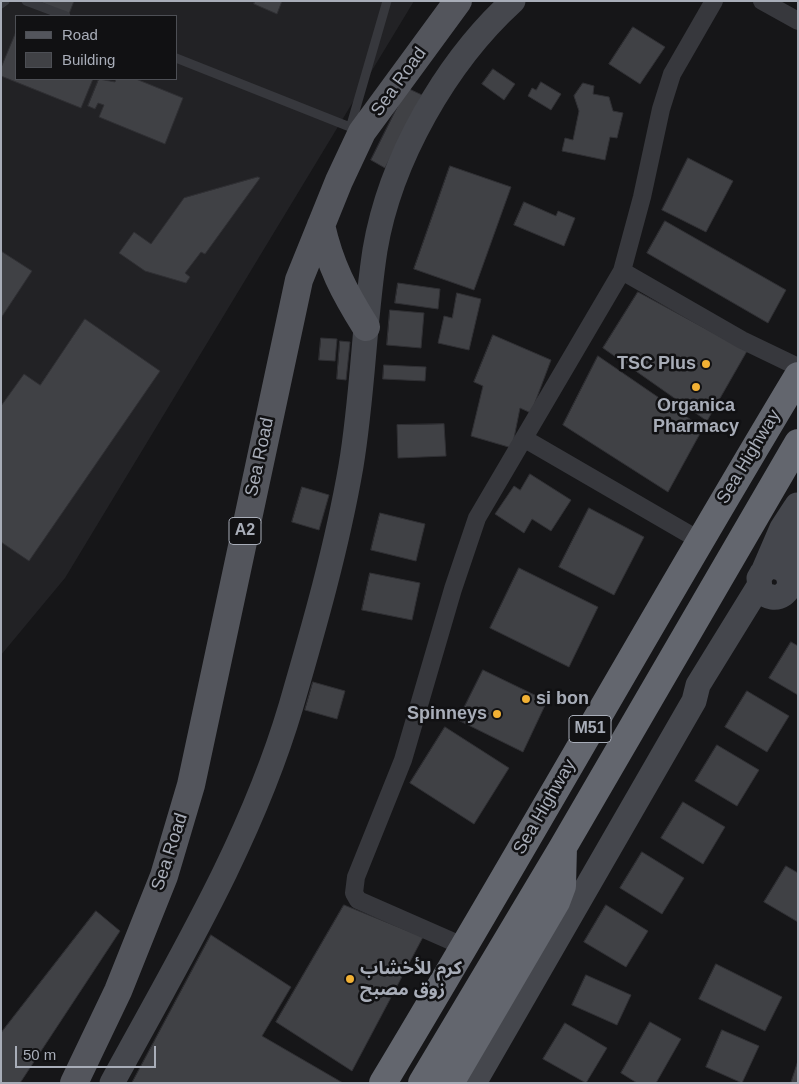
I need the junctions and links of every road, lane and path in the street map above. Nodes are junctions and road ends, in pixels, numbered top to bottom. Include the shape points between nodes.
1 (5, 1) edge
2 (26, 1) edge
3 (387, 1) edge
4 (458, 1) edge
5 (513, 1) edge
6 (714, 1) edge
7 (762, 1) edge
8 (1, 4) edge
9 (63, 15) edge
10 (798, 21) edge
11 (178, 59) edge
12 (356, 129) junction
13 (321, 225) junction
14 (622, 271) junction
15 (366, 327) junction
16 (798, 368) edge
17 (798, 376) edge
18 (525, 439) junction
19 (798, 443) edge
20 (797, 505) edge
21 (700, 540) junction
22 (781, 586) edge
23 (563, 847) junction
24 (465, 947) junction
25 (74, 1083) edge
26 (112, 1083) edge
27 (383, 1083) edge
28 (422, 1083) edge
29 (450, 1083) edge
30 (474, 1083) edge

1 - 8 lane
2 - 9 lane
3 - 12 lane
4 - 12 main road, Sea Road / A2
5 - 15 main road via 461,56 414,136 395,179 376,245
6 - 14 street via 672,74
7 - 10 street
11 - 12 lane
12 - 13 main road, Sea Road / A2
13 - 15 main road via 326,248 342,288
13 - 25 main road, Sea Road / A2 via 298,280 191,785 164,876 118,990
14 - 16 street
14 - 18 street
15 - 26 main road via 358,419 343,511 308,646 275,754 233,858
17 - 21 highway, Sea Highway / M51
18 - 21 street
18 - 24 street via 477,518 403,760 354,884 358,900 367,906
19 - 23 highway, Sea Highway / M51
20 - 22 main road via 798,526
21 - 24 highway, Sea Highway / M51
22 - 30 main road via 698,685 694,701
23 - 28 highway, Sea Highway / M51
23 - 29 highway via 562,886 556,902
24 - 27 highway, Sea Highway / M51

